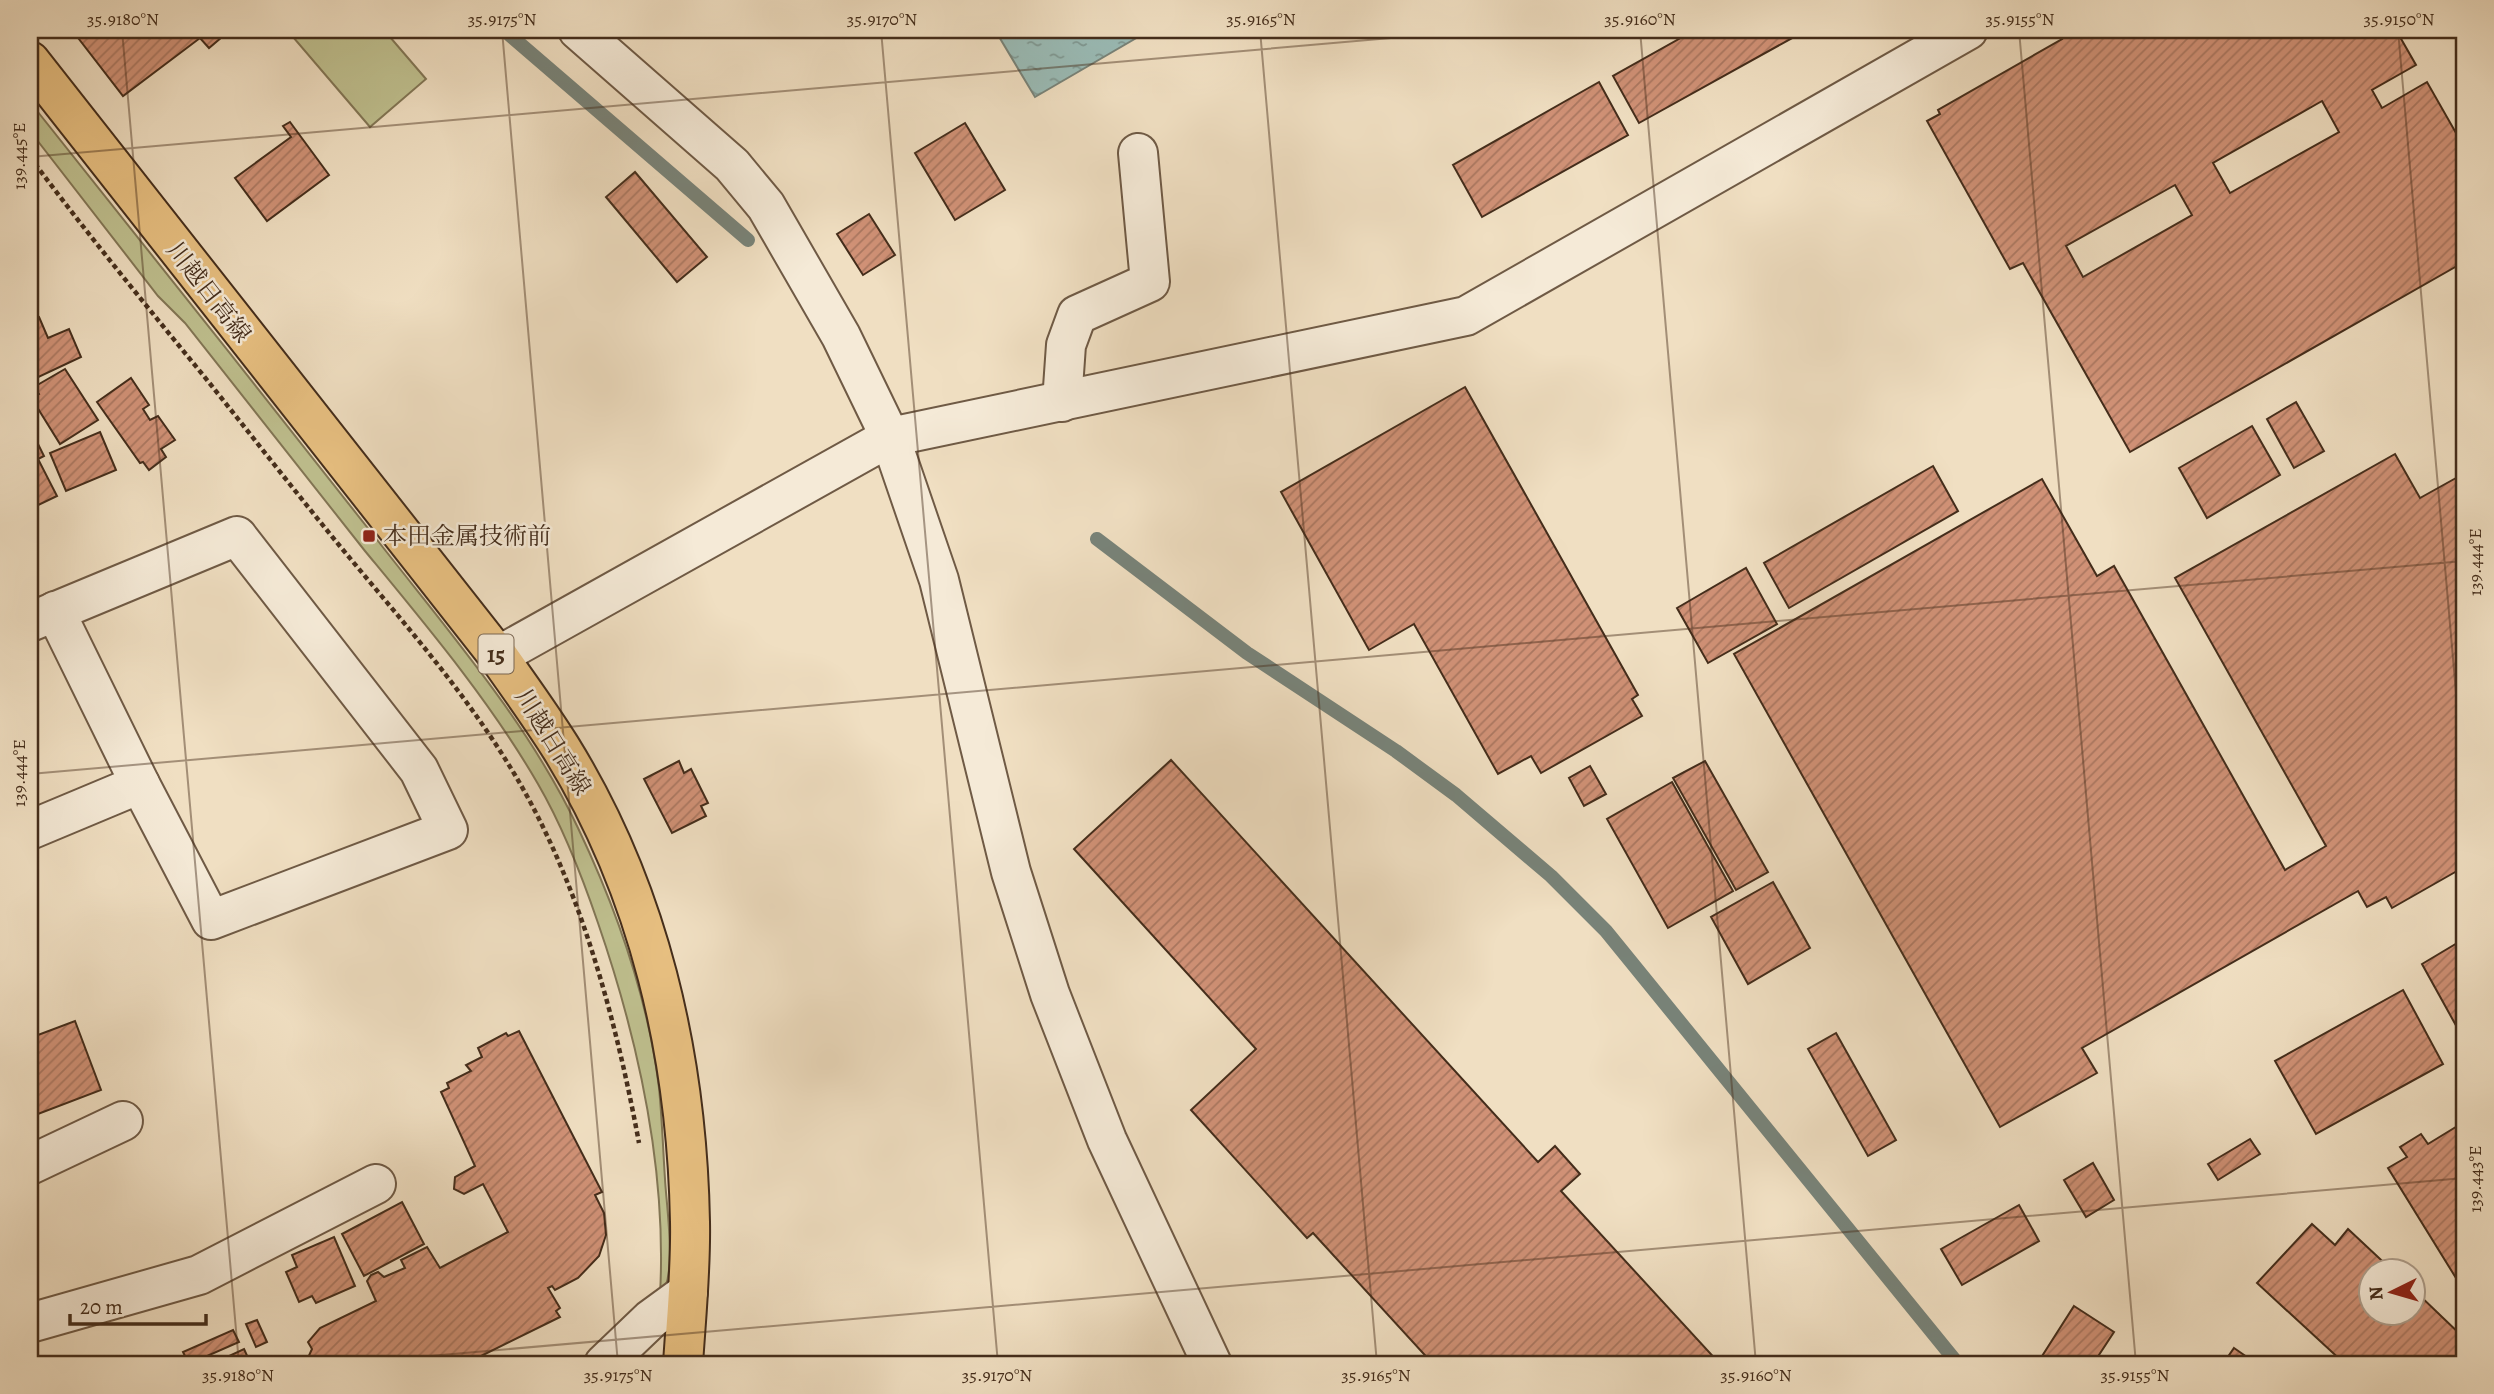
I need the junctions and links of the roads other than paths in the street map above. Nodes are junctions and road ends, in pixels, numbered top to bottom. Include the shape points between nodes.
1 (578, 30) edge
2 (1968, 30) edge
3 (30, 61) edge
4 (1138, 153) dead end
5 (1062, 402) junction
6 (890, 437) junction
7 (42, 617) edge
8 (498, 656) junction
9 (140, 784) junction
10 (30, 830) edge
11 (123, 1121) dead end
12 (30, 1165) edge
13 (376, 1184) dead end
14 (688, 1292) junction
15 (30, 1323) edge
16 (604, 1364) edge
17 (683, 1364) edge
18 (1212, 1364) edge

1 - 6 street via 732,165 766,206 841,336
2 - 5 street via 1466,316
3 - 8 main road, 川越日高線 / 15
4 - 5 street via 1150,282 1077,315 1066,345
5 - 6 street
6 - 8 street
6 - 18 street via 939,580 1011,872 1050,994 1107,1140
7 - 9 street
7 - 9 street via 237,536 419,770 448,830 211,920
8 - 14 main road, 川越日高線 / 15 via 561,748 589,799 638,908 655,961 670,1023 689,1172
9 - 10 street
11 - 12 street
13 - 15 street via 199,1275
14 - 16 street via 644,1325
14 - 17 main road, 川越日高線 / 15

